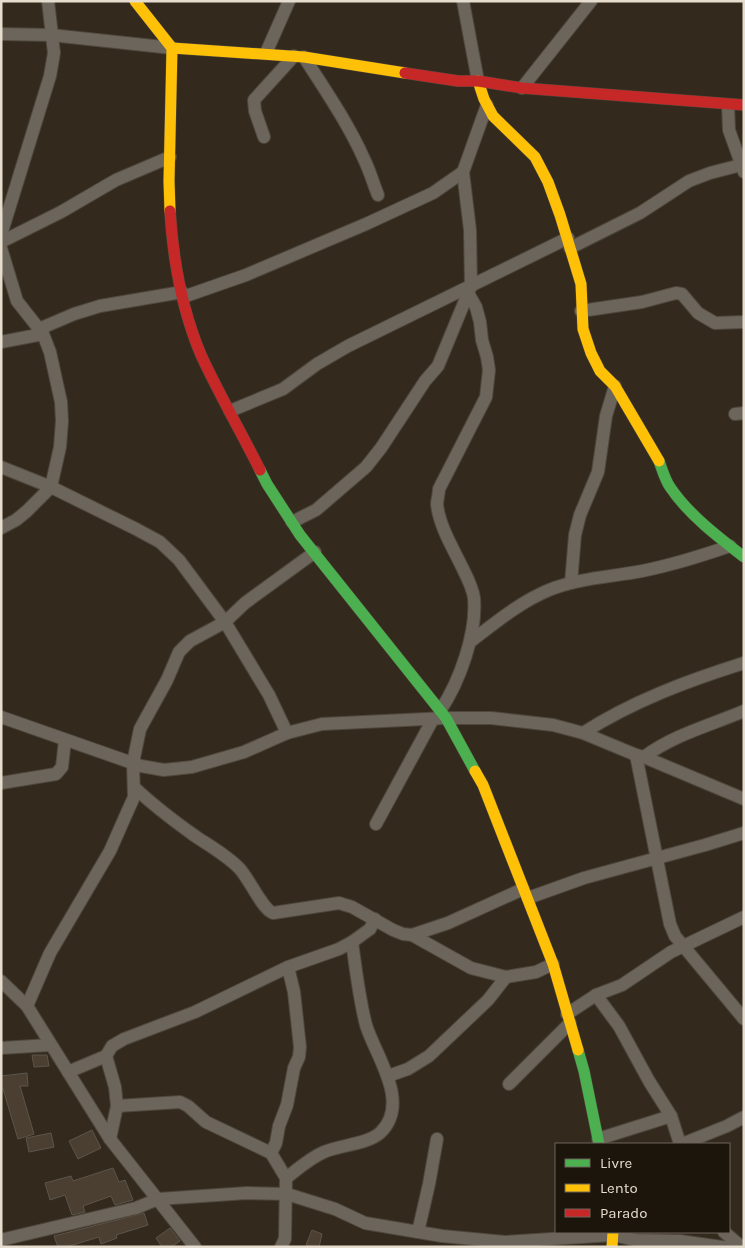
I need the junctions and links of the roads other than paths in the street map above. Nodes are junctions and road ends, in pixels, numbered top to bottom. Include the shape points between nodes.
1 (48, 1) edge
2 (289, 1) edge
3 (463, 1) edge
4 (591, 1) edge
5 (139, 4) edge
6 (1, 34) edge
7 (51, 35) junction
8 (172, 48) junction
9 (266, 53) junction
10 (299, 56) junction
11 (478, 81) junction
12 (522, 88) junction
13 (488, 105) junction
14 (728, 105) junction
15 (744, 105) edge
16 (264, 137) dead end
17 (170, 157) junction
18 (742, 168) edge
19 (463, 172) junction
20 (378, 195) dead end
21 (1, 235) edge
22 (1, 242) edge
23 (569, 243) junction
24 (1, 248) edge
25 (469, 290) junction
26 (183, 294) junction
27 (581, 311) junction
28 (744, 322) edge
29 (41, 332) junction
30 (1, 342) edge
31 (614, 386) junction
32 (230, 411) junction
33 (1, 467) edge
34 (51, 487) junction
35 (292, 522) junction
36 (1, 528) edge
37 (730, 546) junction
38 (315, 552) junction
39 (744, 558) edge
40 (571, 583) junction
41 (225, 622) junction
42 (470, 642) junction
43 (744, 663) edge
44 (744, 711) edge
45 (440, 716) junction
46 (1, 717) edge
47 (287, 733) junction
48 (583, 733) junction
49 (65, 740) junction
50 (640, 756) junction
51 (133, 763) junction
52 (1, 783) edge
53 (135, 788) junction
54 (744, 799) edge
55 (376, 824) dead end
56 (744, 832) edge
57 (656, 858) junction
58 (526, 893) junction
59 (744, 917) edge
60 (375, 919) junction
61 (412, 935) junction
62 (352, 942) junction
63 (683, 945) junction
64 (553, 964) junction
65 (288, 967) junction
66 (506, 977) junction
67 (1, 980) edge
68 (596, 995) junction
69 (27, 1006) junction
70 (568, 1018) junction
71 (744, 1019) edge
72 (50, 1045) junction
73 (1, 1048) edge
74 (106, 1056) junction
75 (68, 1072) junction
76 (388, 1076) junction
77 (509, 1084) dead end
78 (117, 1106) junction
79 (671, 1116) junction
80 (744, 1117) edge
81 (110, 1139) junction
82 (437, 1139) dead end
83 (599, 1141) edge
84 (681, 1143) edge
85 (684, 1143) edge
86 (271, 1153) junction
87 (286, 1178) junction
88 (286, 1194) junction
89 (158, 1199) junction
90 (418, 1232) junction
91 (725, 1233) edge
92 (612, 1238) edge
93 (9, 1241) edge
94 (195, 1247) edge
95 (281, 1247) edge
96 (742, 1247) edge

1 - 7 street
2 - 9 street
3 - 11 street
4 - 12 street
5 - 8 street
6 - 7 street
7 - 8 street
7 - 21 street via 54,53 50,76
8 - 9 street
8 - 17 street
9 - 10 street
10 - 11 street via 458,81
10 - 16 street via 254,100
10 - 20 street via 340,113
11 - 12 street
11 - 13 street
12 - 14 street
13 - 19 street
13 - 23 street via 493,116 535,157 551,190
14 - 15 street
14 - 18 street via 729,130
17 - 22 street via 116,180
17 - 26 street via 172,244
18 - 23 street via 710,172 689,181 640,213
19 - 25 street via 470,230
19 - 26 street via 433,193 366,224 246,275
23 - 25 street
23 - 27 street via 581,284
24 - 29 street via 17,301
25 - 32 street via 348,346 283,389
25 - 35 street via 438,366 381,448 366,467 316,510
25 - 42 street via 480,322 486,357 486,397 439,489 437,504 474,596
26 - 29 street via 100,306 74,314
26 - 32 street via 201,354
27 - 28 street via 642,302 676,293 682,294 698,313 715,323
27 - 31 street via 590,353
29 - 30 street
29 - 34 street via 54,366 61,402 60,447
31 - 37 street via 657,456 669,486
31 - 40 street via 598,472 575,535
32 - 35 street via 266,484
33 - 34 street
34 - 36 street via 27,511
34 - 41 street via 160,542 179,560
35 - 38 street
37 - 39 street
37 - 40 street via 644,571
38 - 41 street via 245,603
38 - 45 street
40 - 42 street via 548,590 506,614
41 - 47 street via 269,695
41 - 51 street via 190,641 178,652 140,730
42 - 45 street
43 - 48 street via 665,690 609,716
44 - 50 street
45 - 47 street via 322,724
45 - 48 street via 553,725
45 - 55 street
45 - 58 street via 483,785
46 - 49 street
47 - 51 street via 244,752 192,767 164,770
48 - 50 street
49 - 51 street
49 - 52 street via 62,767 56,774
50 - 54 street
50 - 57 street
51 - 53 street
53 - 60 street via 152,805 239,868 269,912 339,903
53 - 69 street via 110,851 50,953
56 - 57 street
57 - 58 street
57 - 63 street via 670,924
58 - 61 street
58 - 64 street
59 - 63 street
60 - 61 street via 393,930
60 - 62 street via 370,929
61 - 66 street via 471,968
62 - 65 street
62 - 76 street via 367,1027
63 - 68 street via 622,984
63 - 71 street
64 - 66 street via 536,972
64 - 70 street
65 - 74 street via 194,1012 124,1038 112,1046
65 - 86 street via 300,1047 289,1097
66 - 76 street via 488,1000 429,1056
67 - 69 street
68 - 70 street
68 - 79 street via 619,1026
69 - 72 street
70 - 77 street
70 - 83 street via 584,1071
72 - 73 street
72 - 75 street
74 - 75 street
74 - 78 street via 116,1087
75 - 81 street
76 - 87 street via 393,1096 391,1111 388,1123 380,1133 323,1152
78 - 81 street
78 - 86 street via 180,1102 206,1122
79 - 83 street
79 - 84 street
80 - 85 street
81 - 89 street
82 - 90 street
86 - 87 street
87 - 88 street
88 - 89 street via 247,1192
88 - 90 street via 336,1209 365,1223
88 - 95 street via 285,1240
89 - 93 street via 127,1211
89 - 94 street
90 - 92 street via 505,1242
91 - 96 street
92 - 96 street

